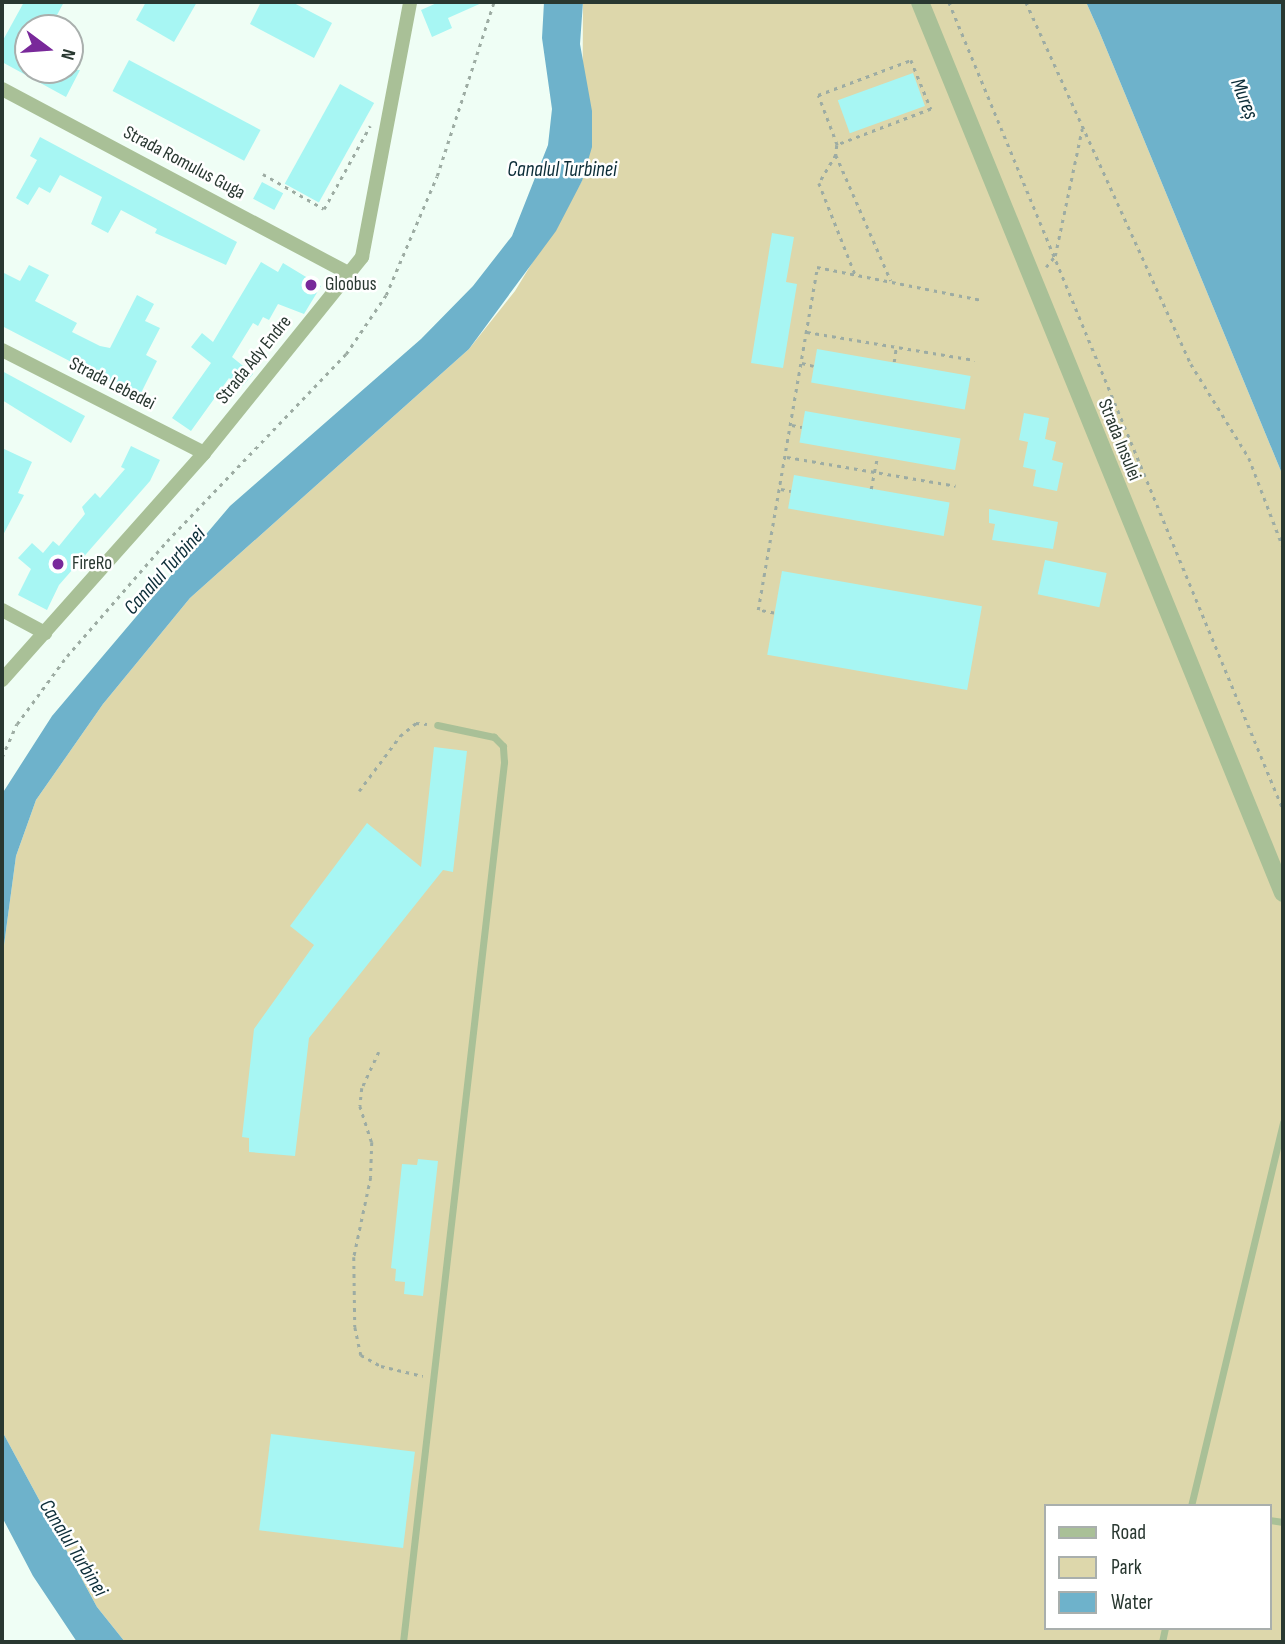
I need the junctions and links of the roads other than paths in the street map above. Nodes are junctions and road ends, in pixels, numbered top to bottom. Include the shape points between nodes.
1 (410, 2) edge
2 (920, 2) edge
3 (2, 89) edge
4 (348, 273) junction
5 (2, 350) edge
6 (204, 453) junction
7 (2, 610) edge
8 (45, 633) junction
9 (2, 680) edge
10 (438, 725) road end
11 (1283, 892) edge
12 (1283, 1122) edge
13 (1191, 1504) edge
14 (403, 1642) edge

1 - 4 street, Strada Ady Endre via 367,242 362,257
2 - 11 street, Strada Insulei
3 - 4 street, Strada Romulus Guga
4 - 6 street, Strada Ady Endre
5 - 6 street, Strada Lebedei
6 - 8 street, Strada Ady Endre
7 - 8 street
8 - 9 street, Strada Ady Endre
10 - 14 lane via 495,737 503,746 505,762
12 - 13 lane

